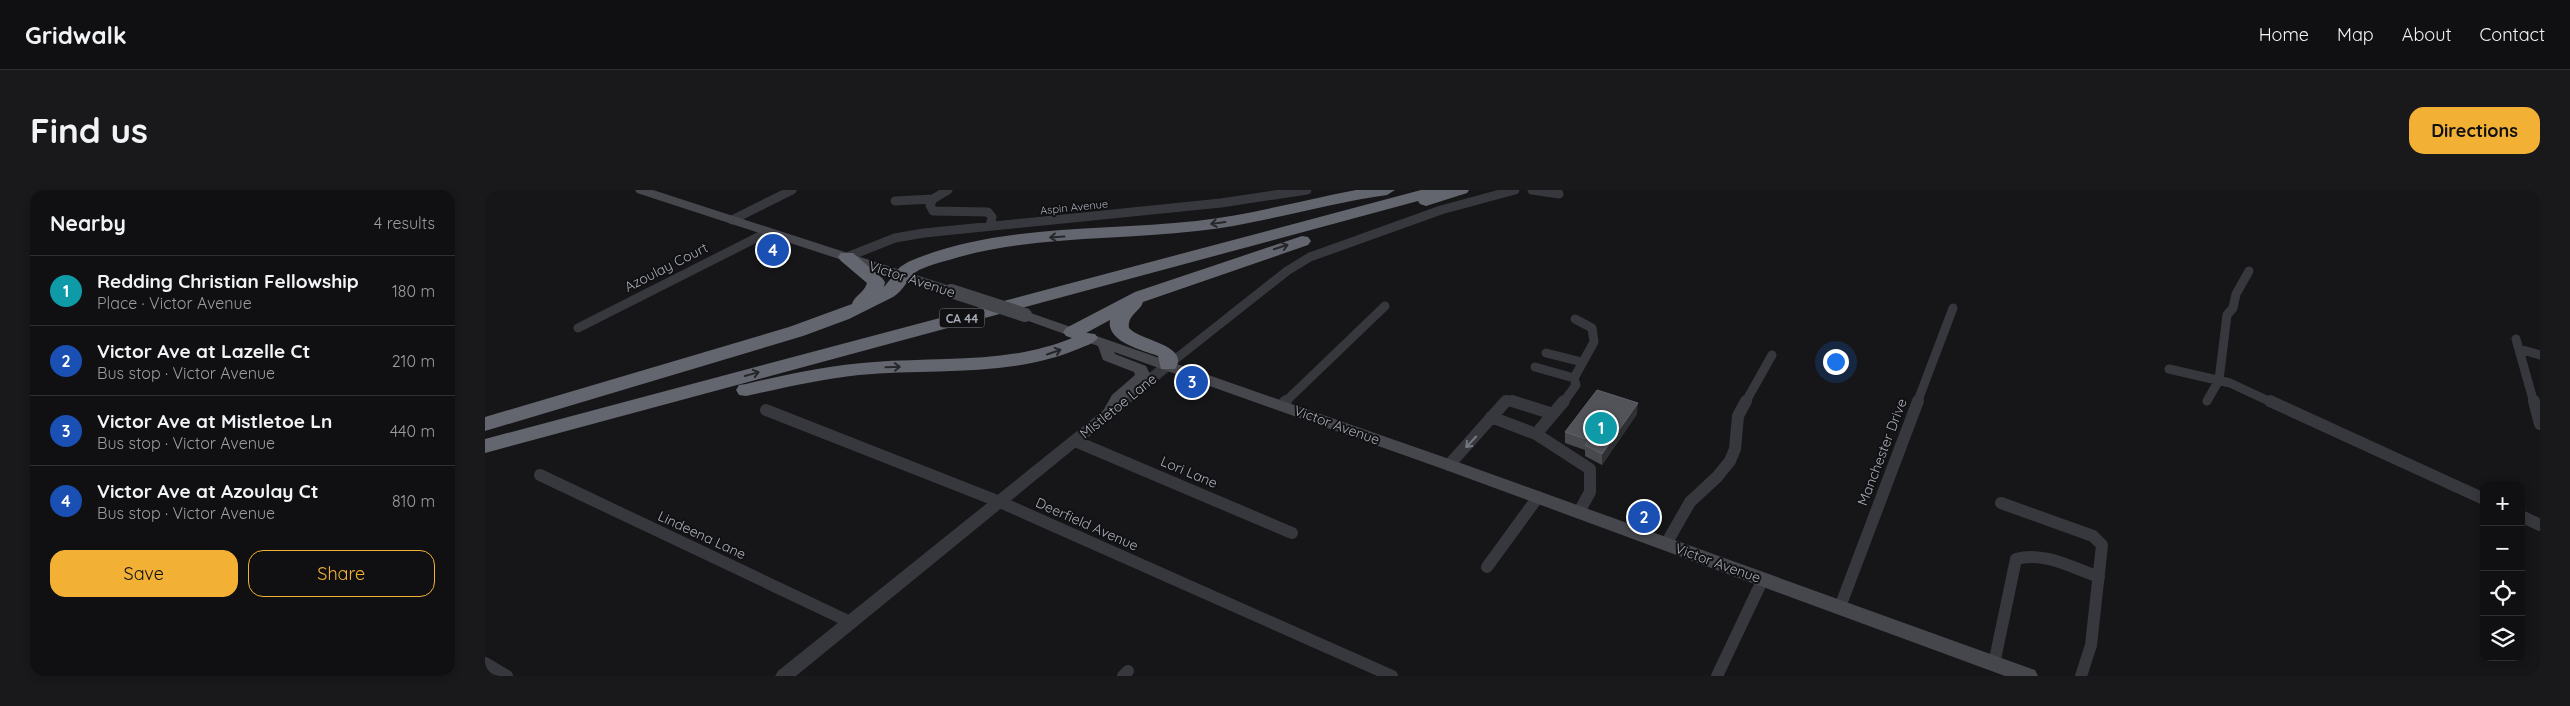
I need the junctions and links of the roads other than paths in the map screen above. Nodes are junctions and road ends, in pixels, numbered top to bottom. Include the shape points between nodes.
1 (641, 190) edge
2 (792, 190) edge
3 (948, 190) edge
4 (1307, 190) edge
5 (1387, 190) edge
6 (1393, 190) edge
7 (1439, 190) edge
8 (1461, 190) edge
9 (1515, 190) edge
10 (1532, 190) edge
11 (1559, 194) dead end
12 (933, 199) junction
13 (895, 201) dead end
14 (731, 220) junction
15 (990, 226) junction
16 (768, 232) junction
17 (847, 257) junction
18 (2249, 271) dead end
19 (902, 276) junction
20 (1169, 285) junction
21 (1385, 306) dead end
22 (1953, 308) dead end
23 (1575, 319) dead end
24 (577, 328) dead end
25 (1088, 338) junction
26 (764, 341) junction
27 (1546, 353) dead end
28 (1772, 355) dead end
29 (2540, 355) edge
30 (1582, 362) junction
31 (1168, 365) junction
32 (1535, 367) dead end
33 (2169, 369) dead end
34 (1575, 378) junction
35 (2219, 380) junction
36 (2207, 401) dead end
37 (1282, 405) junction
38 (766, 410) dead end
39 (1111, 411) junction
40 (1553, 414) junction
41 (1491, 417) junction
42 (485, 424) edge
43 (2540, 424) edge
44 (485, 431) edge
45 (1536, 434) junction
46 (1075, 441) junction
47 (485, 446) edge
48 (1449, 465) junction
49 (540, 476) dead end
50 (1538, 497) junction
51 (2480, 497) edge
52 (999, 502) junction
53 (2001, 503) dead end
54 (1579, 512) junction
55 (2525, 518) edge
56 (2540, 524) edge
57 (1292, 533) dead end
58 (1666, 544) junction
59 (1487, 567) dead end
60 (2099, 578) junction
61 (1763, 579) junction
62 (1840, 607) junction
63 (851, 622) junction
64 (485, 663) edge
65 (1995, 664) junction
66 (507, 676) edge
67 (784, 676) edge
68 (1391, 676) edge
69 (1717, 676) edge
70 (2026, 676) edge
71 (2081, 676) edge

1 - 14 main road, Victor Avenue
2 - 14 street
3 - 12 street
4 - 15 street, Aspin Avenue via 1221,203
5 -> 19 highway via 1232,221 987,246 934,260 910,269
6 - 44 highway, CA 44
47 -> 7 highway, CA 44
20 -> 8 highway
9 - 31 street, Mistletoe Lane via 1361,237 1302,261
10 - 11 street
12 - 13 street
12 - 15 street via 930,205 936,212 988,212 992,217
14 - 16 main road, Victor Avenue
15 - 17 street, Aspin Avenue via 902,236
16 - 17 main road, Victor Avenue
16 - 24 street, Azoulay Court
17 - 19 main road, Victor Avenue
17 - 26 highway via 876,282 873,293 842,312
18 - 35 street via 2227,315
19 - 25 main road, Victor Avenue, bridge
19 - 26 highway via 895,288 851,311
20 - 25 highway via 1141,296
20 - 31 highway via 1125,309 1118,321 1125,337 1167,354
21 - 37 street
22 - 62 street, Manchester Drive
23 - 30 street via 1594,332 1594,342
25 - 31 main road, Victor Avenue
25 - 39 main road via 1108,357 1141,369 1143,376 1118,399
47 -> 25 highway via 521,441 823,374 1026,360 1062,350
26 - 42 highway
27 - 30 street
28 - 58 street via 1738,416 1735,449 1730,461 1690,502
29 - 43 street via 2518,344
30 - 34 street
31 - 37 main road, Victor Avenue
31 - 39 street, Mistletoe Lane
32 - 34 street
33 - 35 street
34 - 40 street via 1576,384
35 - 36 street
35 - 51 street
37 - 48 main road, Victor Avenue
38 - 52 street, Deerfield Avenue
39 - 46 street, Mistletoe Lane
40 - 41 street via 1508,400
40 - 45 street
41 - 45 street
41 -> 48 street
45 - 54 street via 1590,469 1593,480
46 - 52 street, Mistletoe Lane
46 - 57 street, Lori Lane
48 - 50 main road, Victor Avenue
49 - 63 street, Lindeena Lane
50 - 54 main road, Victor Avenue
50 - 59 street
52 - 63 street, Mistletoe Lane
52 - 68 street, Deerfield Avenue
53 - 60 street via 2093,536 2102,545
54 - 58 main road, Victor Avenue
55 - 56 street
58 - 61 main road, Victor Avenue
60 - 65 street via 2040,557 2016,559
60 - 71 street via 2091,645
61 - 62 main road, Victor Avenue
61 - 69 street
62 - 65 main road, Victor Avenue
63 - 67 street, Mistletoe Lane
64 - 66 street
65 - 70 main road, Victor Avenue

